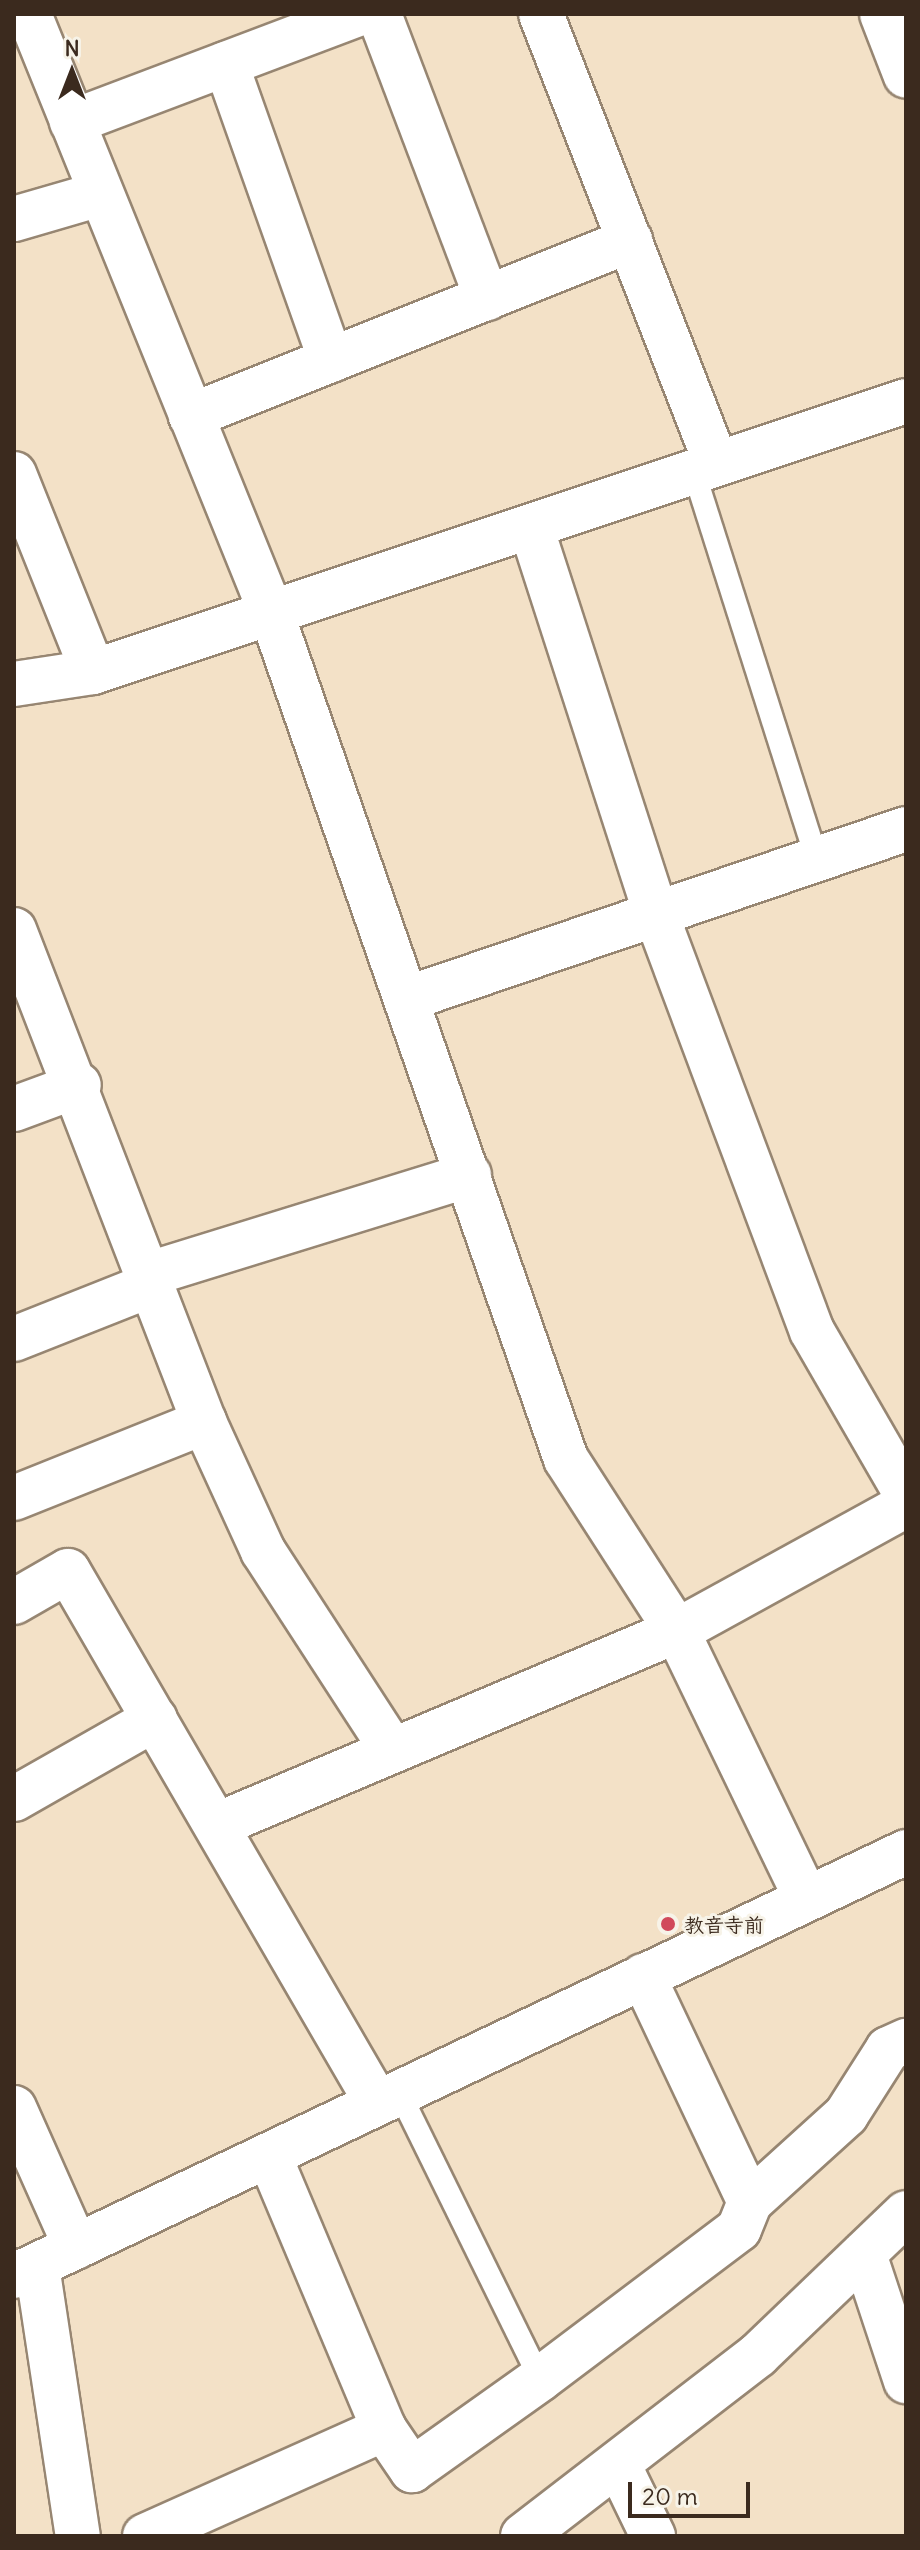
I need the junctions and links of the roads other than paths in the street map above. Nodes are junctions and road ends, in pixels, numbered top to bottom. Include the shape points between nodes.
1 (29, 14) edge
2 (358, 14) edge
3 (379, 14) edge
4 (541, 14) edge
5 (882, 14) edge
6 (226, 64) junction
7 (906, 76) edge
8 (72, 122) junction
9 (100, 194) junction
10 (14, 219) edge
11 (630, 240) junction
12 (487, 298) junction
13 (331, 360) junction
14 (906, 401) edge
15 (191, 416) junction
16 (704, 466) junction
17 (14, 474) edge
18 (531, 527) junction
19 (271, 612) junction
20 (93, 672) junction
21 (14, 684) edge
22 (903, 838) edge
23 (817, 859) junction
24 (656, 914) junction
25 (14, 930) edge
26 (409, 998) junction
27 (79, 1085) junction
28 (14, 1109) edge
29 (469, 1175) junction
30 (151, 1279) junction
31 (14, 1339) edge
32 (204, 1422) junction
33 (906, 1494) edge
34 (14, 1498) edge
35 (906, 1505) edge
36 (14, 1602) edge
37 (677, 1631) junction
38 (155, 1719) junction
39 (391, 1748) junction
40 (14, 1799) edge
41 (217, 1825) junction
42 (906, 1852) edge
43 (806, 1898) junction
44 (643, 1976) junction
45 (906, 2041) edge
46 (388, 2098) junction
47 (14, 2108) edge
48 (269, 2155) junction
49 (750, 2202) junction
50 (906, 2213) edge
51 (76, 2247) junction
52 (864, 2254) junction
53 (25, 2271) edge
54 (540, 2379) junction
55 (906, 2381) edge
56 (384, 2429) junction
57 (619, 2466) junction
58 (78, 2536) edge
59 (145, 2536) edge
60 (523, 2536) edge
61 (653, 2536) edge

1 - 8 street
2 - 6 street
3 - 12 street
4 - 11 street
5 - 7 street
6 - 8 street
6 - 13 street
8 - 9 street
9 - 10 street
9 - 15 street
11 - 12 street
11 - 16 street
12 - 13 street
13 - 15 street
14 - 16 street
15 - 19 street
16 - 18 street
16 - 23 lane
17 - 20 street
18 - 19 street
18 - 24 street
19 - 20 street
19 - 26 street
20 - 21 street
22 - 23 street
23 - 24 street
24 - 26 street
24 - 33 street via 812,1331
25 - 27 street
26 - 29 street
27 - 28 street
27 - 30 street
29 - 30 street
29 - 37 street via 566,1459
30 - 31 street
30 - 32 street
32 - 34 street
32 - 39 street via 263,1551
35 - 37 street
36 - 38 street via 68,1571
37 - 39 street
37 - 43 street
38 - 40 street
38 - 41 street
39 - 41 street
41 - 46 street
42 - 43 street
43 - 44 street
44 - 46 street
44 - 49 street
45 - 49 street via 888,2049 846,2115
46 - 48 street
46 - 54 lane
47 - 51 street
48 - 51 street
48 - 56 street
49 - 54 street via 739,2229
50 - 52 street
51 - 53 street
52 - 55 street
52 - 57 street via 758,2355
53 - 58 street
54 - 56 street via 412,2470
56 - 59 street
57 - 60 street
57 - 61 street

